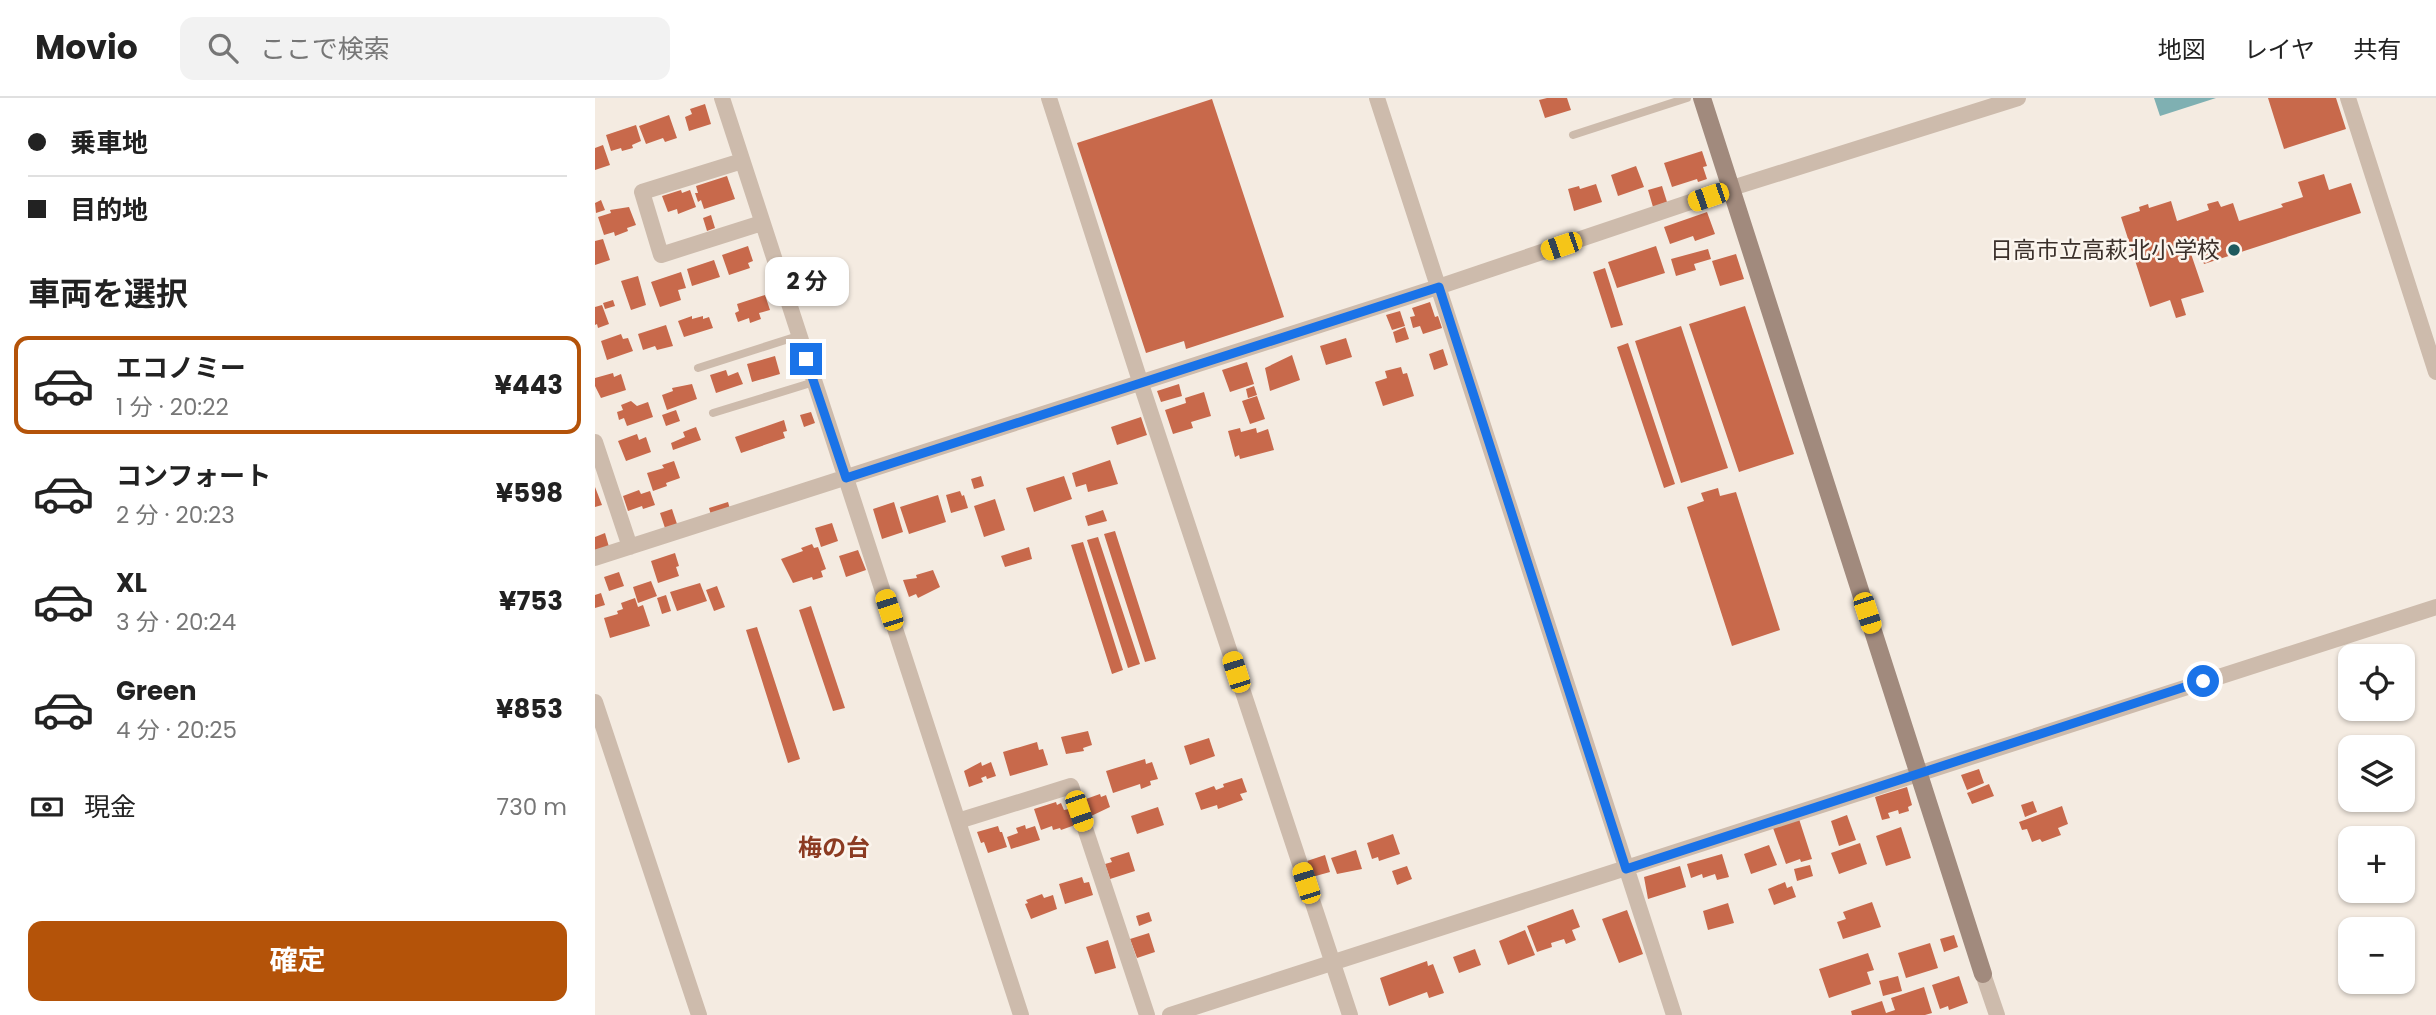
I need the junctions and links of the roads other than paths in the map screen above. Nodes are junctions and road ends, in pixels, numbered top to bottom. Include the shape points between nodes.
1 (722, 98) edge
2 (1049, 98) edge
3 (1377, 98) edge
4 (1687, 98) edge
5 (1702, 98) edge
6 (2018, 98) edge
7 (2348, 98) edge
8 (1573, 135) dead end
9 (742, 161) junction
10 (1732, 188) junction
11 (762, 223) junction
12 (1439, 287) junction
13 (798, 336) junction
14 (698, 368) dead end
15 (2436, 372) edge
16 (1140, 381) junction
17 (814, 382) junction
18 (713, 413) dead end
19 (595, 442) edge
20 (846, 478) junction
21 (630, 547) junction
22 (595, 558) edge
23 (2436, 607) edge
24 (595, 702) edge
25 (1918, 772) junction
26 (958, 821) junction
27 (1626, 869) junction
28 (1332, 963) junction
29 (1983, 974) joint
30 (699, 1015) edge
31 (1021, 1015) edge
32 (1147, 1015) edge
33 (1170, 1015) edge
34 (1350, 1015) edge
35 (1674, 1015) edge
36 (1997, 1015) edge

1 - 9 street
2 - 16 street
3 - 12 street
4 - 8 lane
5 - 10 street
6 - 10 street
7 - 15 street
9 - 11 street
9 - 11 street via 642,192 661,255
10 - 12 street
10 - 25 street
11 - 13 street
12 - 16 street
12 - 27 street
13 - 14 lane
13 - 17 street
16 - 20 street
16 - 28 street
17 - 18 lane
17 - 20 street
19 - 21 street
20 - 21 street
20 - 26 street
21 - 22 street
23 - 25 street
24 - 30 street
25 - 27 street
25 - 29 street
26 - 31 street
26 - 32 street via 1071,786
27 - 28 street
27 - 35 street
28 - 33 street
28 - 34 street
29 - 36 street

